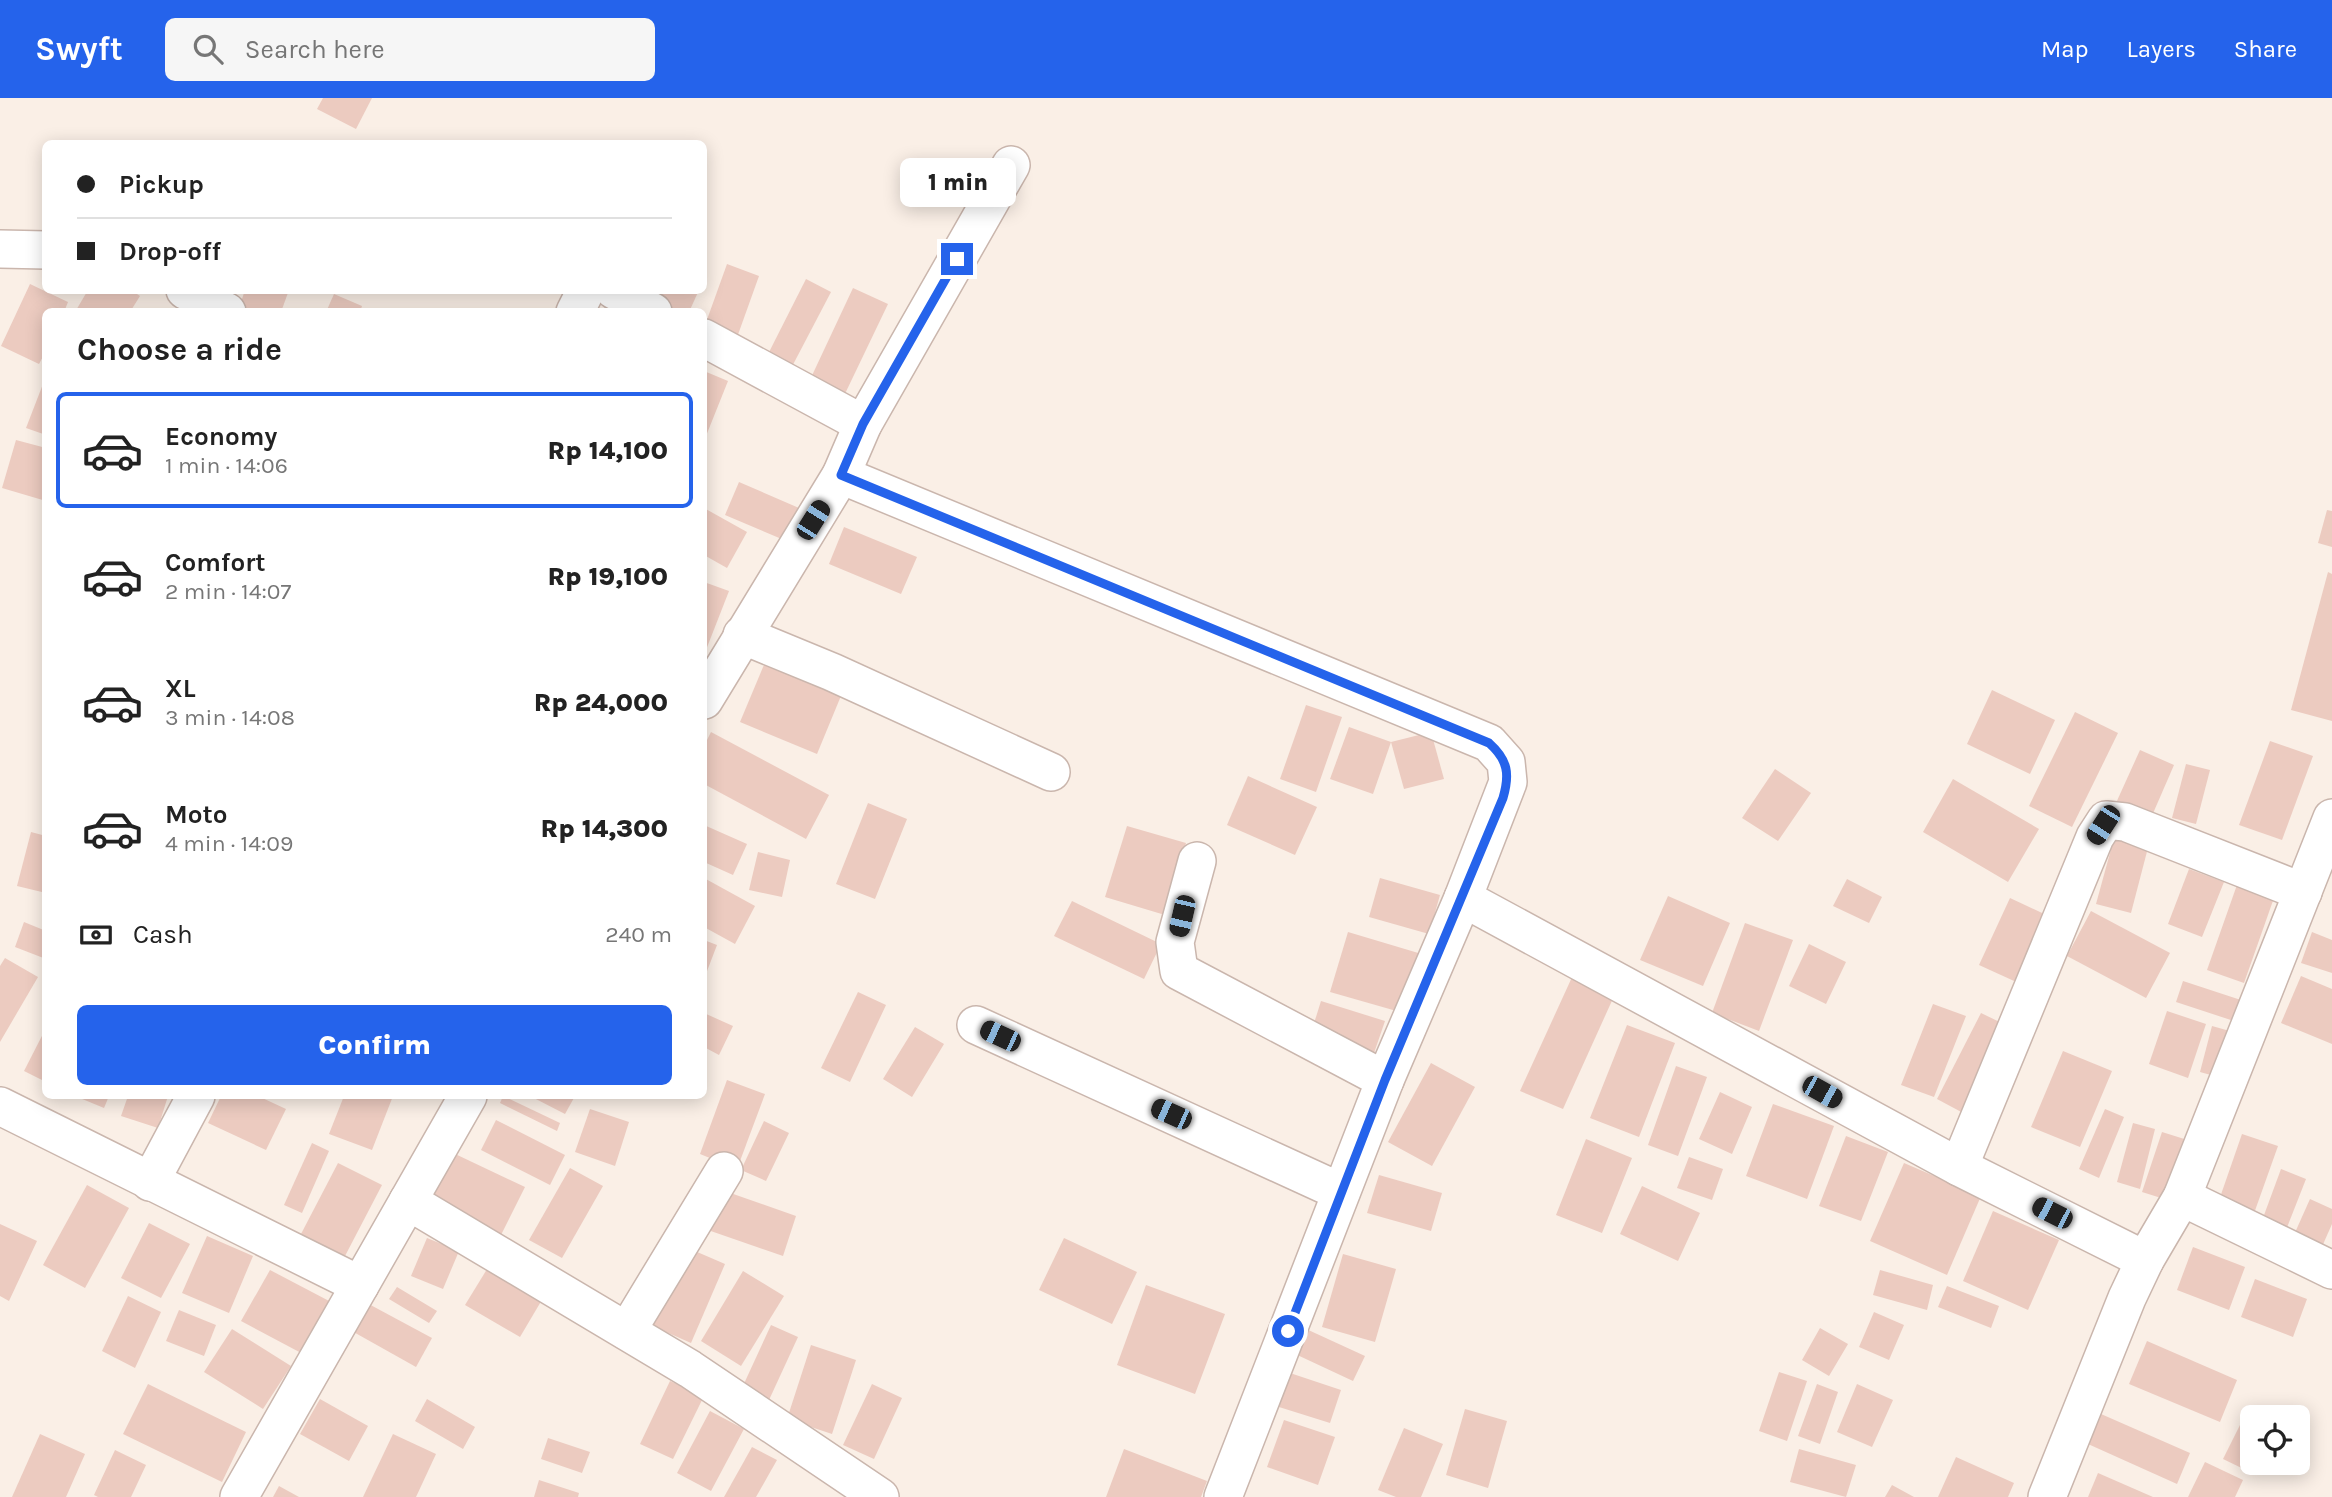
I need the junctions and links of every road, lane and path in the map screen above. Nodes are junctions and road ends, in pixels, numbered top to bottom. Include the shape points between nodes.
1 (1011, 165) dead end
2 (0, 249) edge
3 (42, 250) edge
4 (193, 294) edge
5 (621, 294) edge
6 (219, 308) edge
7 (646, 308) edge
8 (707, 340) edge
9 (863, 424) junction
10 (841, 475) junction
11 (742, 635) junction
12 (707, 695) edge
13 (1051, 772) dead end
14 (2332, 818) edge
15 (1197, 861) dead end
16 (2303, 891) junction
17 (1463, 898) junction
18 (976, 1025) dead end
19 (1385, 1080) junction
20 (193, 1099) edge
21 (466, 1099) edge
22 (0, 1106) edge
23 (1959, 1167) junction
24 (724, 1171) dead end
25 (150, 1182) junction
26 (1341, 1192) junction
27 (2182, 1197) junction
28 (408, 1202) junction
29 (2145, 1260) junction
30 (2332, 1270) edge
31 (360, 1285) junction
32 (627, 1331) junction
33 (239, 1497) edge
34 (880, 1497) edge
35 (1223, 1497) edge
36 (2048, 1497) edge

1 - 9 street
2 - 3 street
4 - 6 street
5 - 7 street
8 - 9 street
9 - 10 street
10 - 11 street
10 - 17 street via 1489,743 1506,762 1508,782
11 - 12 street
11 - 13 street via 832,671
14 - 16 street
15 - 19 street via 1175,942 1179,971
16 - 23 street via 2125,822 2106,820
16 - 27 street
17 - 19 street
17 - 23 street
18 - 26 street
19 - 26 street
20 - 25 street
21 - 28 street
22 - 25 street
23 - 29 street
24 - 32 street
25 - 31 street
26 - 35 street
27 - 29 street
27 - 30 street
28 - 31 street
28 - 32 street
29 - 36 street
31 - 33 street
32 - 34 street

